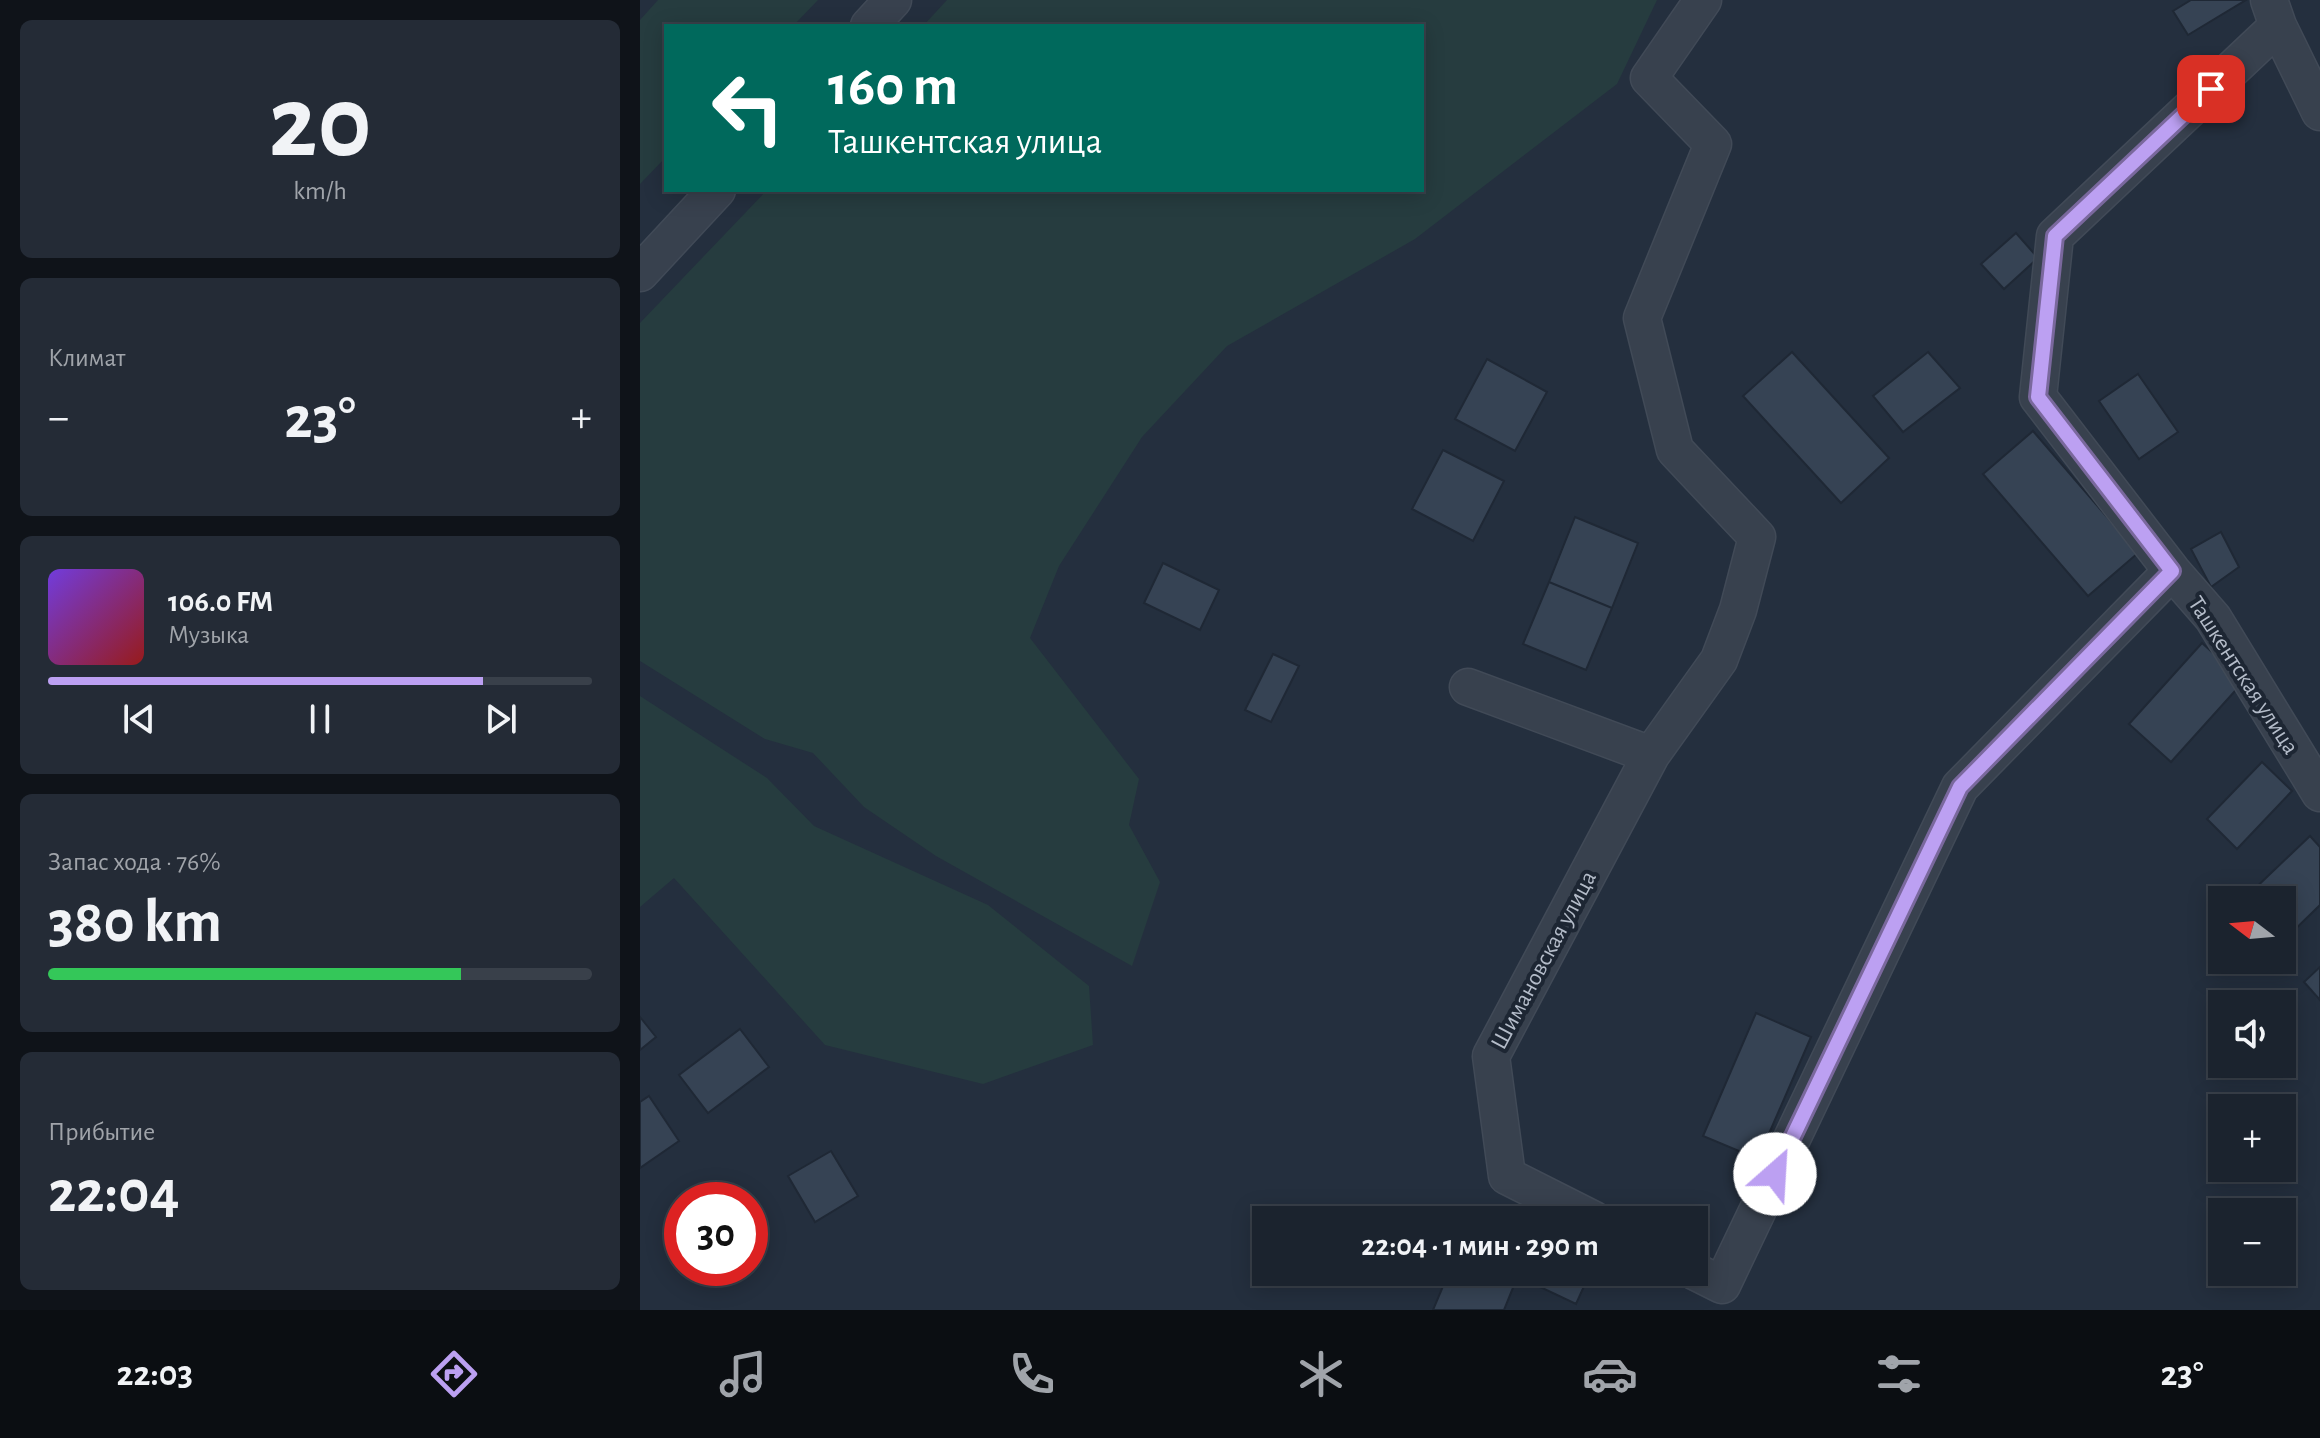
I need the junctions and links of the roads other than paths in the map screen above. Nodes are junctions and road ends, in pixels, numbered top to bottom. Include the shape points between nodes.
1 (893, 0) edge
2 (1703, 0) edge
3 (2273, 13) edge
4 (871, 24) edge
5 (2320, 112) edge
6 (715, 192) edge
7 (640, 273) edge
8 (2172, 571) junction
9 (1468, 687) dead end
10 (1651, 755) junction
11 (2320, 793) edge
12 (1566, 1206) edge
13 (1710, 1289) edge

1 - 4 street
2 - 10 street via 1649,78 1713,144 1642,318 1675,450 1757,537 1719,660
3 - 5 street, Ташкентская улица
3 - 8 street, Ташкентская улица via 2055,236 2038,397
6 - 7 street
8 - 11 street, Ташкентская улица via 2213,618
8 - 13 street via 1960,787
9 - 10 street
10 - 12 street, Шимановская улица via 1491,1056 1507,1176

